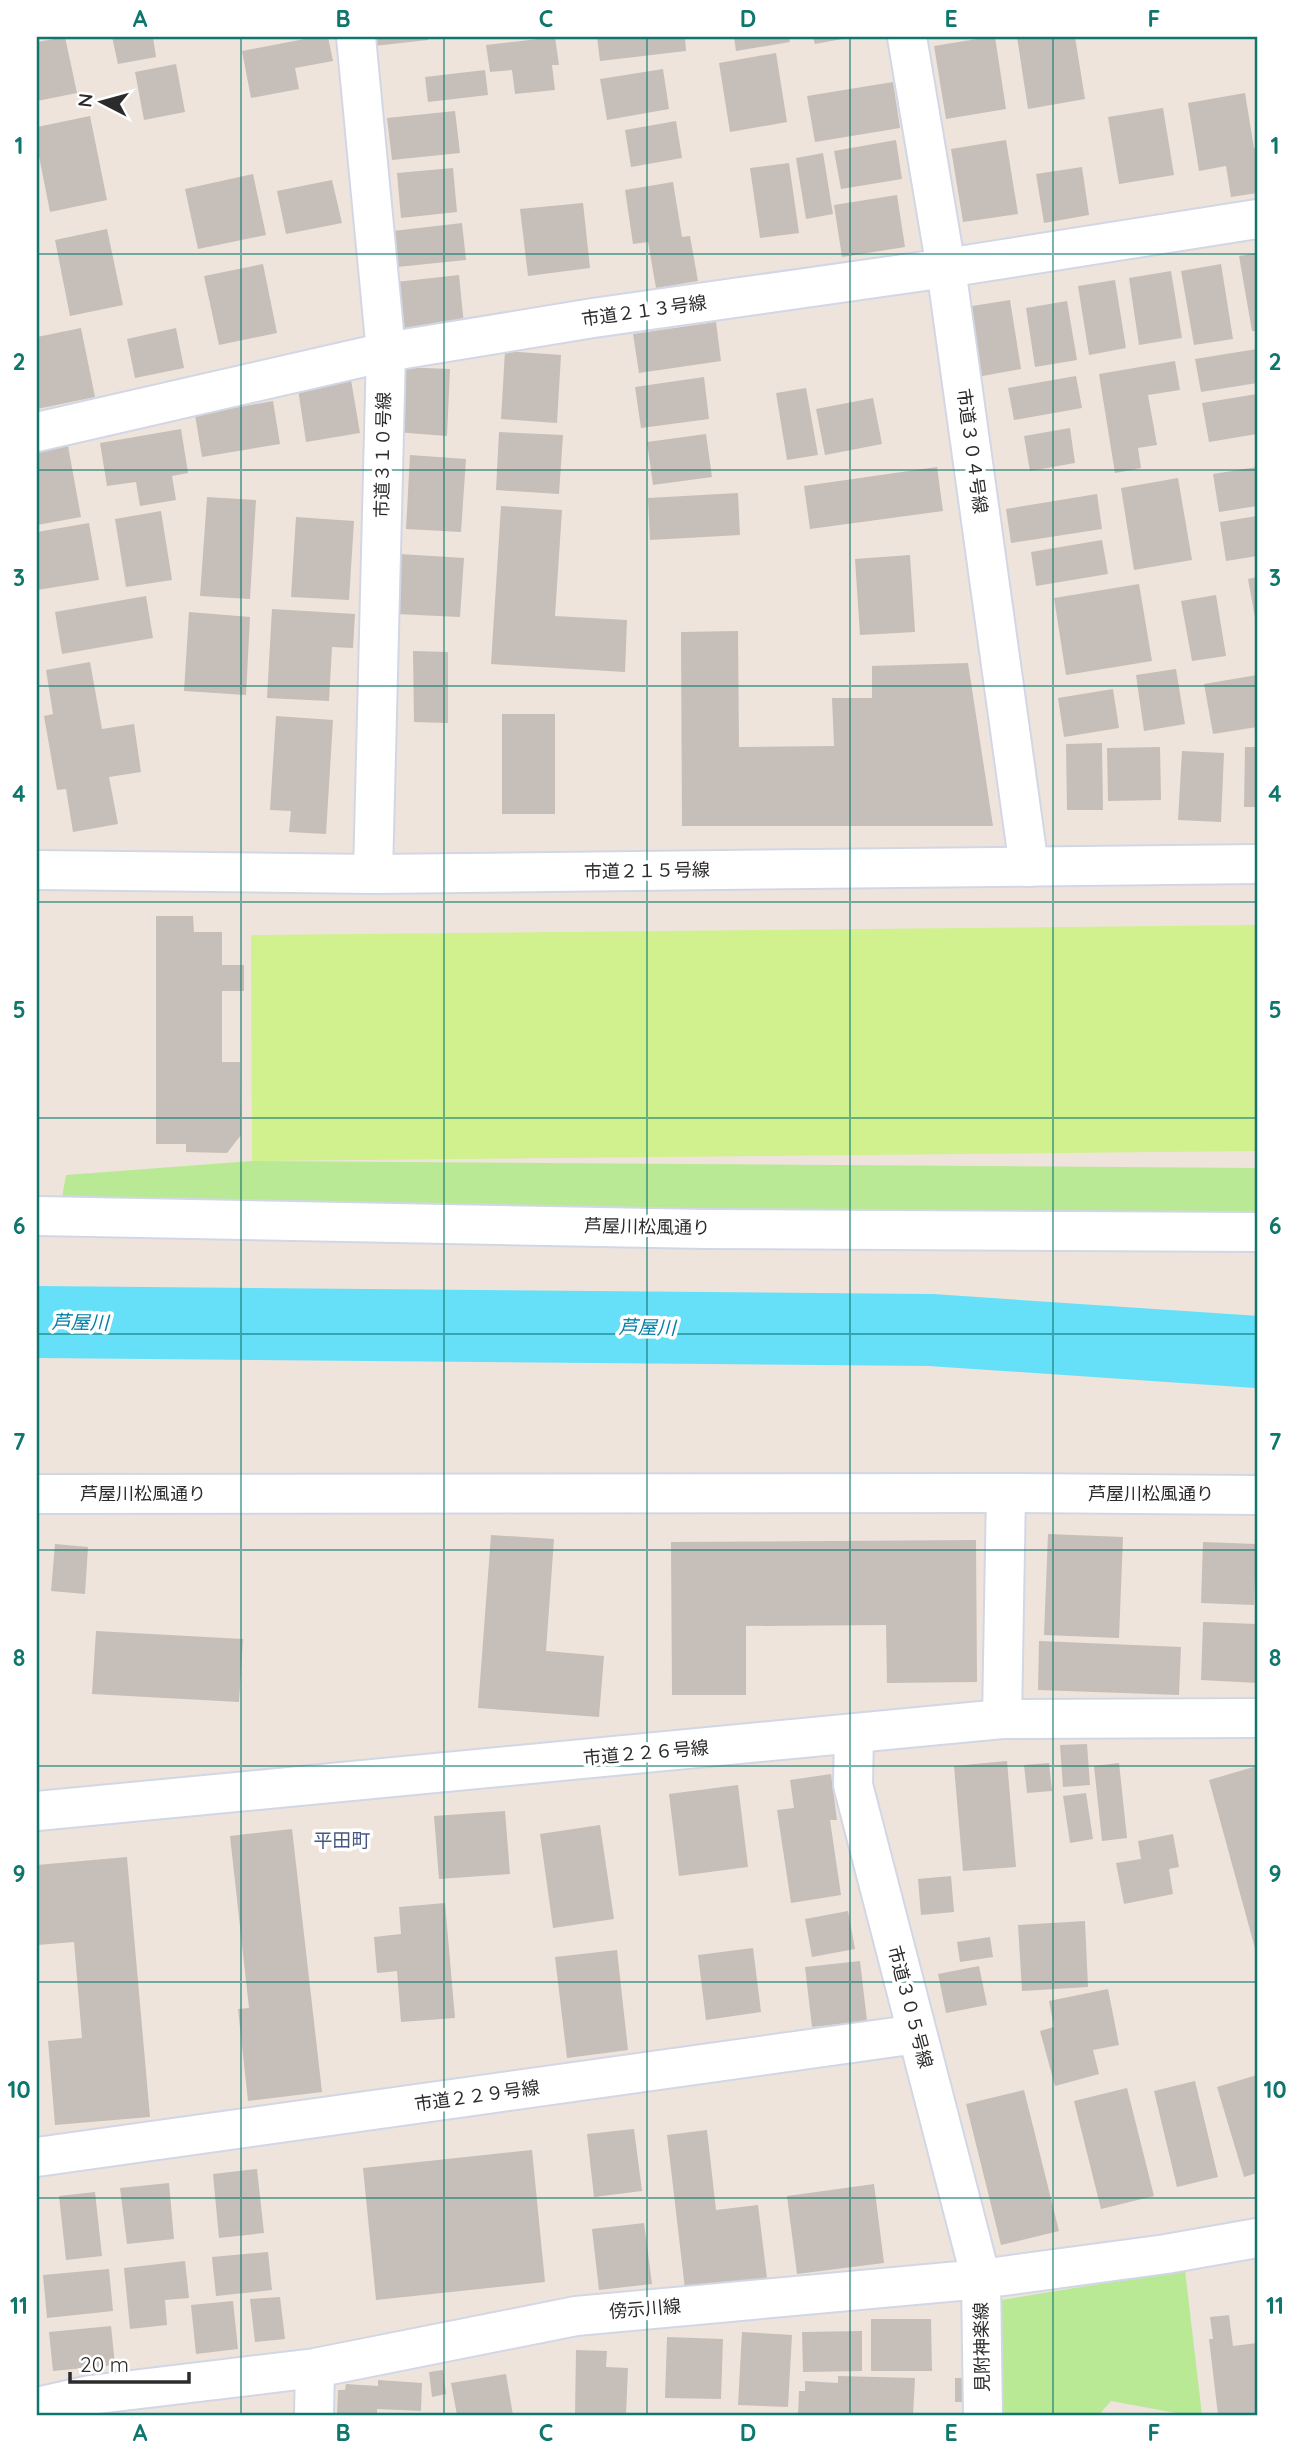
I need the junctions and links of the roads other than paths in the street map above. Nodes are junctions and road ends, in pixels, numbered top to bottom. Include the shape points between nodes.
1 (355, 37) edge
2 (907, 37) edge
3 (1257, 219) edge
4 (946, 268) junction
5 (386, 352) junction
6 (37, 432) edge
7 (1257, 864) edge
8 (1029, 867) junction
9 (37, 870) edge
10 (373, 874) junction
11 (37, 1216) edge
12 (1257, 1232) edge
13 (1006, 1493) junction
14 (37, 1494) edge
15 (1257, 1494) edge
16 (1257, 1718) edge
17 (1002, 1720) junction
18 (854, 1734) junction
19 (37, 1811) edge
20 (917, 2034) junction
21 (37, 2157) edge
22 (1257, 2238) edge
23 (981, 2279) junction
24 (315, 2368) junction
25 (37, 2407) edge
26 (314, 2415) edge
27 (983, 2415) edge

1 - 5 street, 市道３１０号線
2 - 4 street, 市道３０４号線
3 - 4 street, 市道２１３号線
4 - 5 street, 市道２１３号線
4 - 8 street, 市道３０４号線
5 - 6 street, 市道２１３号線
5 - 10 street, 市道３１０号線
7 - 8 street, 市道２１５号線
8 - 10 street, 市道２１５号線
9 - 10 street, 市道２１５号線
11 - 12 street, 芦屋川松風通り via 705,1229
13 - 14 street, 芦屋川松風通り
13 - 15 street, 芦屋川松風通り
13 - 17 street
16 - 17 street, 市道２２６号線
17 - 18 street, 市道２２６号線
18 - 19 street, 市道２２６号線
18 - 20 street, 市道３０５号線 via 853,1785
20 - 21 street, 市道２２９号線
20 - 23 street, 市道３０５号線
22 - 23 street, 傍示川線
23 - 24 street, 傍示川線 via 576,2316
23 - 27 street, 見附神楽線
24 - 25 street, 傍示川線 via 90,2395
24 - 26 street

